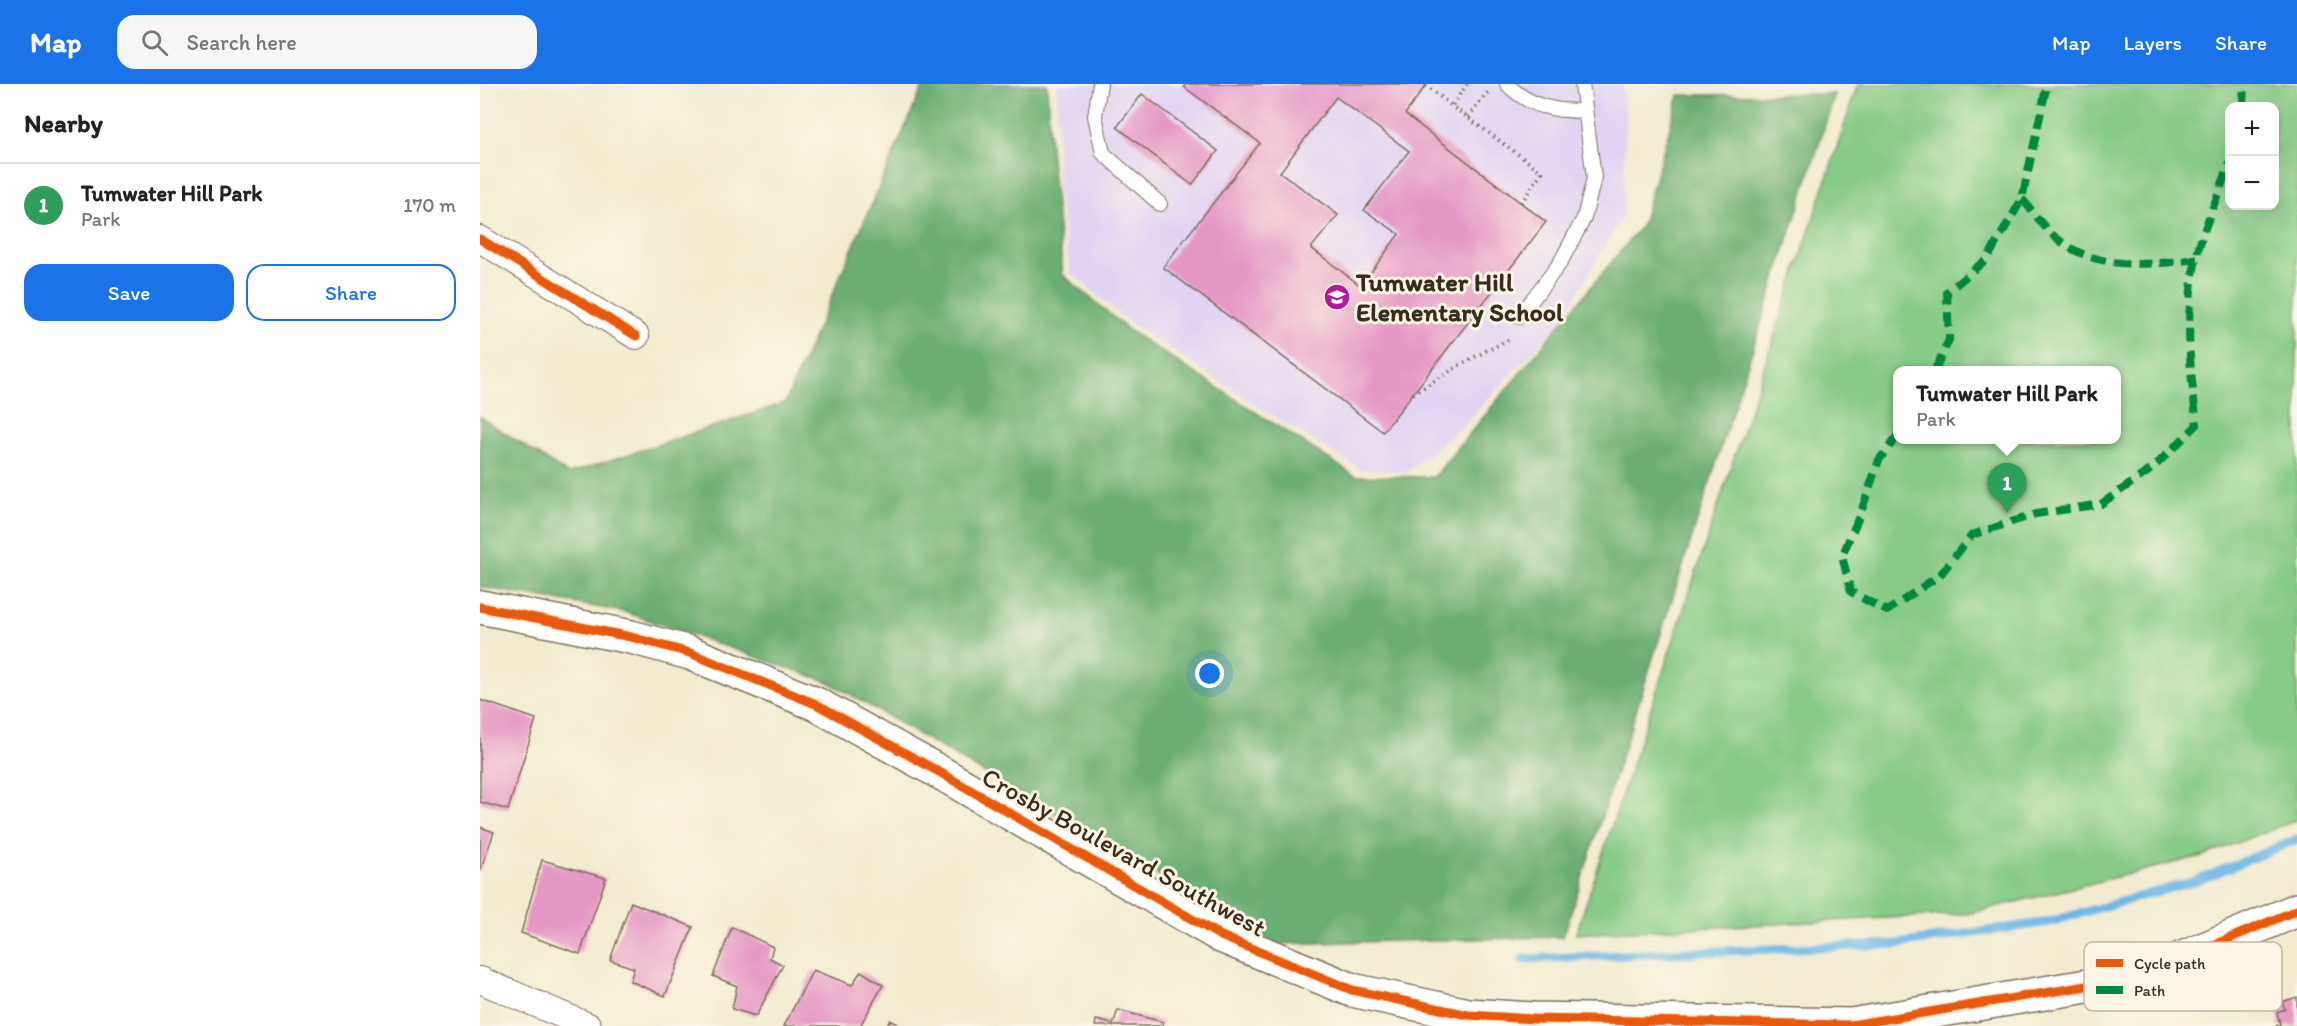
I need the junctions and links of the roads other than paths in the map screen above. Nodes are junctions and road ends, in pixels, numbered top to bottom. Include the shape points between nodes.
1 (1100, 84) edge
2 (1507, 84) edge
3 (1582, 84) edge
4 (1585, 111) junction
5 (1160, 204) dead end
6 (480, 239) edge
7 (1519, 317) road end
8 (636, 336) dead end
9 (480, 606) edge
10 (2297, 910) edge
11 (2221, 942) edge
12 (480, 980) edge
13 (2084, 986) edge
14 (1533, 1022) edge
15 (588, 1026) edge

1 - 5 lane via 1095,116 1103,153
2 - 4 lane via 1518,96 1537,105
3 - 4 lane
4 - 7 lane via 1594,178 1584,218 1560,263
6 - 8 street
9 - 14 street, Crosby Boulevard Southwest via 690,653 816,704 1221,936 1352,990 1468,1015
10 - 11 street, Crosby Boulevard Southwest
12 - 15 street
13 - 14 street, Crosby Boulevard Southwest via 1851,1025

